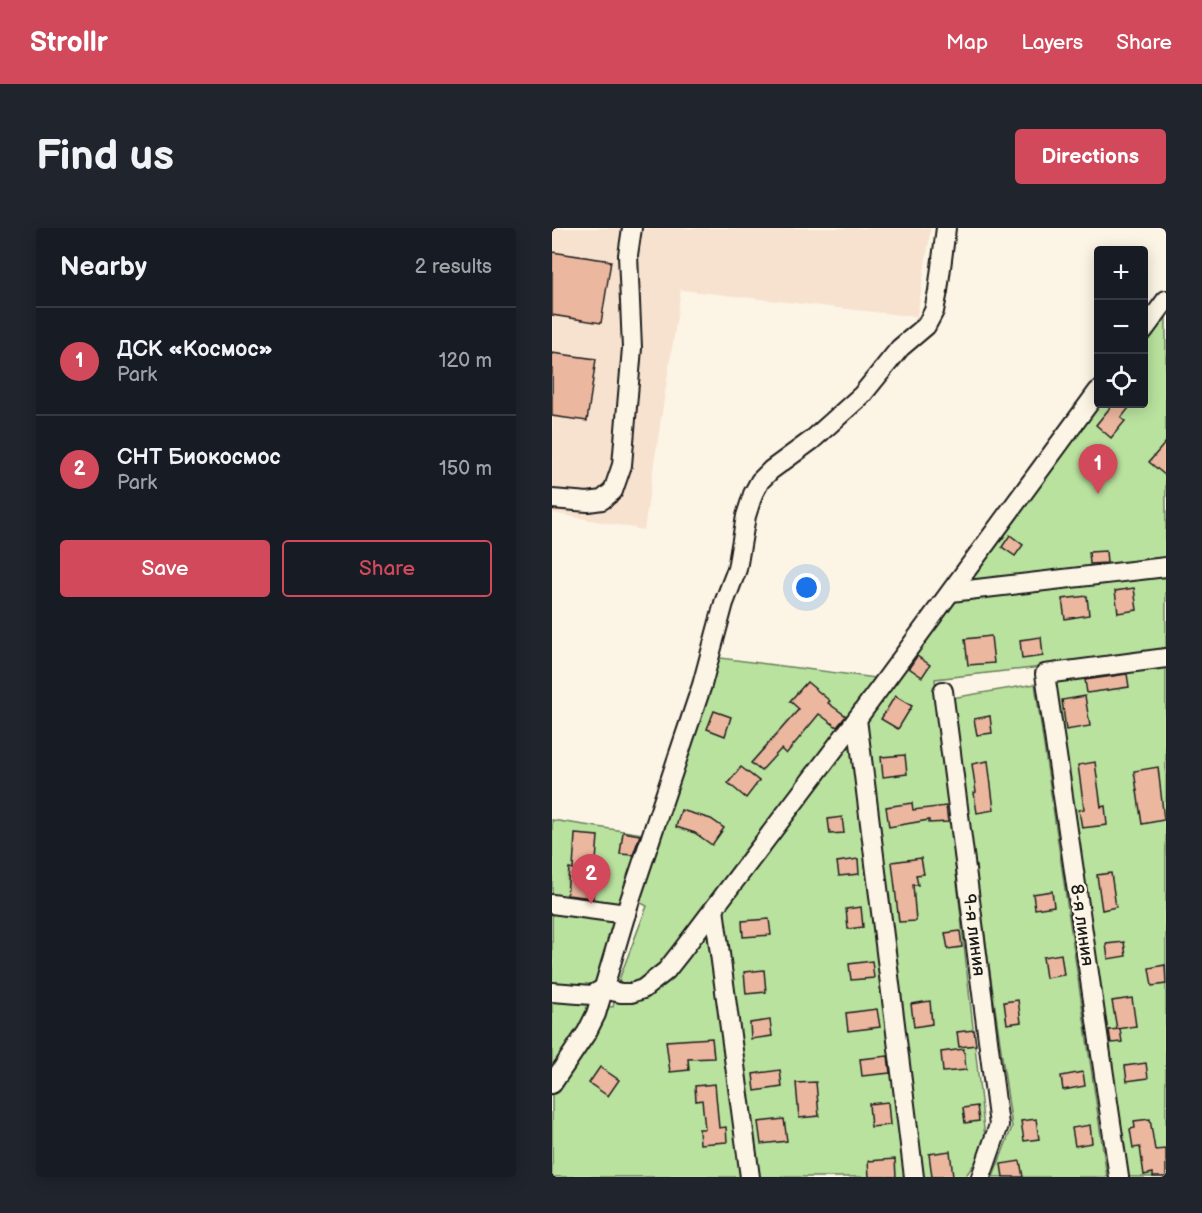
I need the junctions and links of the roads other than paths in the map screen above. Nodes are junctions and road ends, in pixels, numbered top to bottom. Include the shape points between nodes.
1 (632, 228) edge
2 (946, 228) edge
3 (1166, 300) edge
4 (1148, 323) edge
5 (1094, 396) edge
6 (552, 499) edge
7 (1166, 567) edge
8 (951, 592) junction
9 (1166, 658) edge
10 (943, 691) dead end
11 (857, 719) junction
12 (552, 904) edge
13 (714, 909) junction
14 (626, 914) junction
15 (603, 989) junction
16 (552, 992) edge
17 (552, 1084) edge
18 (750, 1177) edge
19 (914, 1177) edge
20 (981, 1177) edge
21 (1119, 1177) edge

1 - 6 street via 628,255 632,348 622,465 613,491 602,500
2 - 14 street via 934,311 926,326 900,348 862,395 771,470 753,494 737,569 702,685
3 - 4 street
5 - 8 street
7 - 8 street
8 - 11 street
9 - 21 street, 8-я линия via 1044,674
10 - 20 street, 9-я линия via 999,1125
11 - 13 street
11 - 19 street
12 - 14 street
13 - 15 street via 653,982 631,993
13 - 18 street
14 - 15 street
15 - 16 street via 592,996
15 - 17 street via 587,1032

